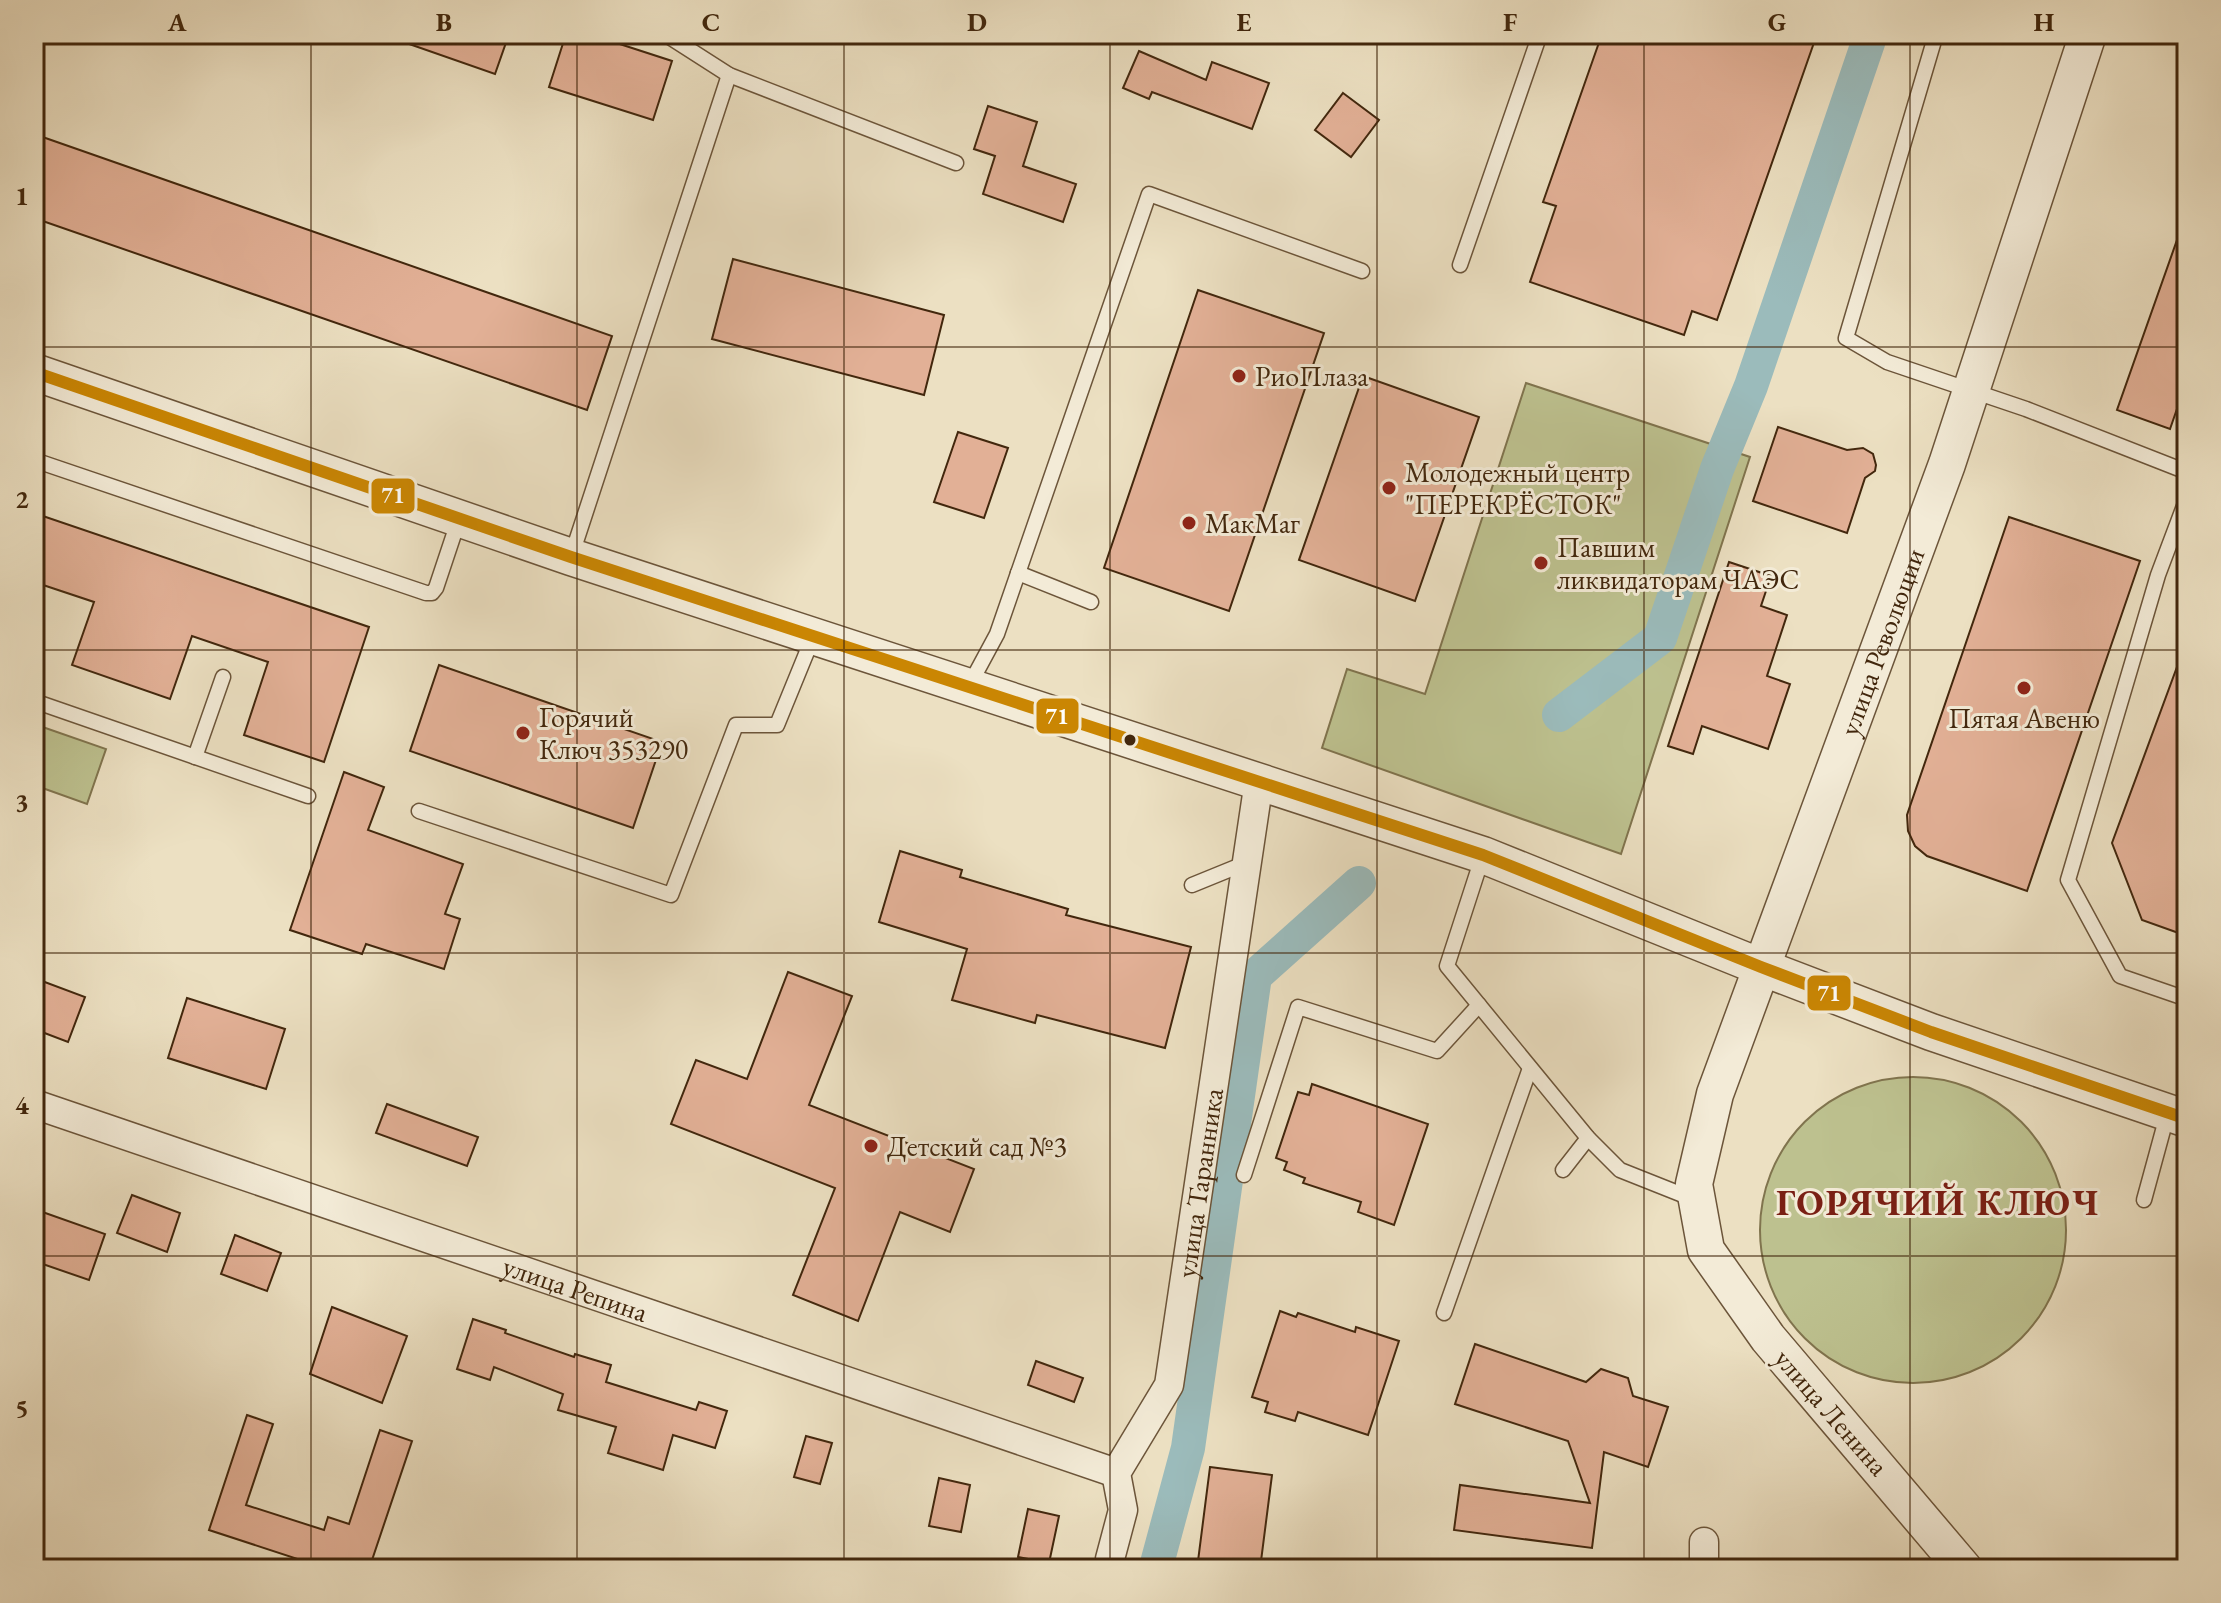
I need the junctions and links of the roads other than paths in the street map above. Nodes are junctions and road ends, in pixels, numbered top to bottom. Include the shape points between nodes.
1 (665, 34) edge
2 (1540, 34) edge
3 (1936, 34) edge
4 (2088, 34) edge
5 (729, 75) junction
6 (956, 163) dead end
7 (1460, 265) dead end
8 (1362, 271) dead end
9 (34, 372) edge
10 (1970, 390) junction
11 (34, 460) edge
12 (2187, 472) edge
13 (2187, 498) edge
14 (459, 519) junction
15 (571, 557) junction
16 (1018, 573) junction
17 (1091, 602) dead end
18 (813, 637) junction
19 (223, 677) dead end
20 (969, 686) junction
21 (34, 701) edge
22 (195, 757) junction
23 (1259, 781) junction
24 (308, 796) dead end
25 (419, 811) dead end
26 (1483, 855) junction
27 (1246, 863) junction
28 (1192, 885) dead end
29 (1761, 967) junction
30 (2187, 999) edge
31 (1479, 1005) junction
32 (1530, 1068) junction
33 (34, 1104) edge
34 (2178, 1115) edge
35 (1588, 1138) junction
36 (1563, 1170) dead end
37 (1244, 1175) dead end
38 (2144, 1200) dead end
39 (1697, 1201) junction
40 (1706, 1250) joint
41 (1444, 1313) dead end
42 (1116, 1473) junction
43 (1113, 1569) edge
44 (1964, 1569) edge

1 - 5 lane
2 - 7 lane
3 - 10 lane via 1846,338 1887,362
4 - 10 street, улица Революции
5 - 6 lane
5 - 15 lane
8 - 16 lane via 1149,194
9 - 14 street
10 - 12 lane
10 - 29 street, улица Революции
11 - 14 lane via 426,593 436,588
13 - 30 lane via 2158,575 2068,880 2120,976
14 - 15 street
15 - 18 street
16 - 17 lane
16 - 20 lane via 997,634
18 - 20 street
18 - 25 lane via 777,725 736,725 671,895
19 - 22 lane
20 - 23 street
21 - 22 lane
22 - 24 lane
23 - 26 street
23 - 27 street, улица Таранника
26 - 29 street
26 - 31 lane via 1447,966
27 - 28 lane
27 - 42 street, улица Таранника via 1169,1385
29 - 34 street via 1931,1032
29 - 39 street, улица Революции via 1715,1094 1694,1184
31 - 32 lane
31 - 37 lane via 1437,1051 1298,1007
32 - 35 lane
32 - 41 lane
33 - 42 street, улица Репина
34 - 38 lane
35 - 36 lane
35 - 39 lane via 1620,1170
39 - 40 street, улица Революции
40 - 44 street, улица Ленина via 1768,1338
42 - 43 street via 1123,1510 1110,1559

